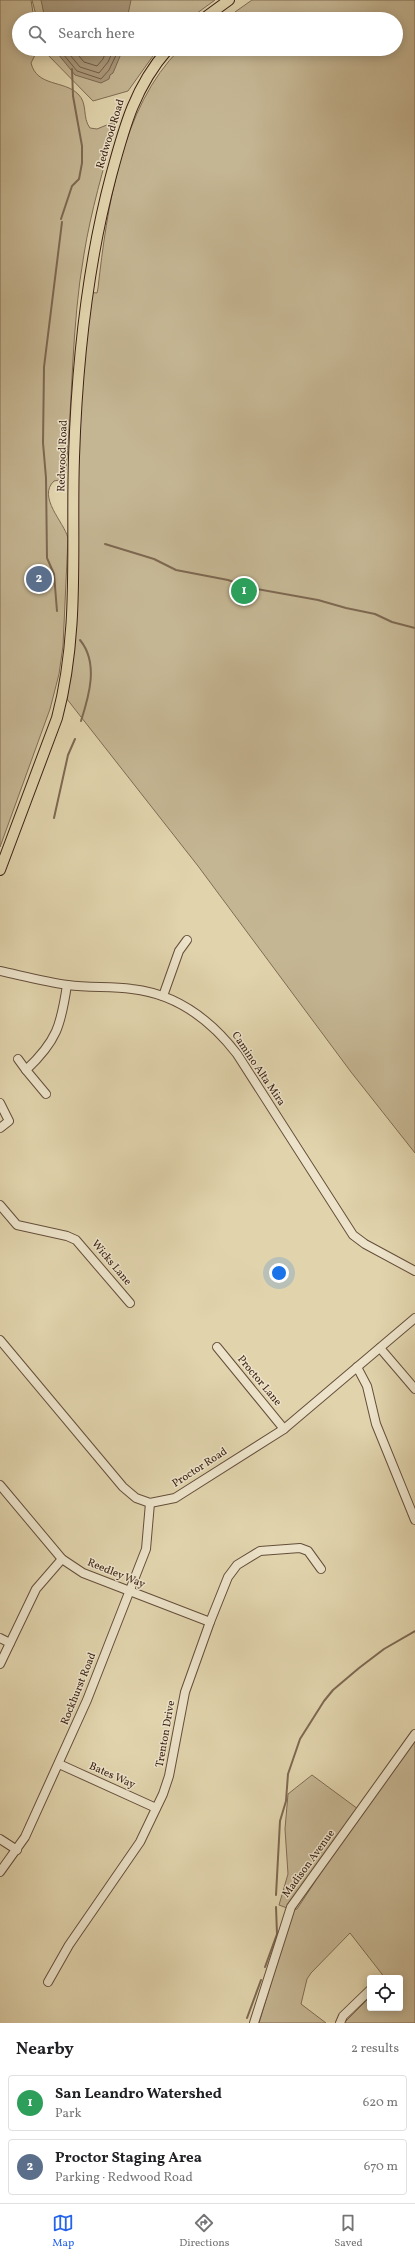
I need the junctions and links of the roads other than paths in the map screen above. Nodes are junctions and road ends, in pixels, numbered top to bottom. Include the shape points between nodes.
1 (229, 0) edge
2 (213, 12) edge
3 (162, 56) edge
4 (0, 870) edge
5 (187, 940) dead end
6 (0, 971) edge
7 (67, 985) junction
8 (163, 996) junction
9 (18, 1059) dead end
10 (26, 1070) junction
11 (46, 1094) dead end
12 (0, 1103) edge
13 (0, 1128) edge
14 (0, 1205) edge
15 (415, 1271) edge
16 (130, 1303) dead end
17 (415, 1318) edge
18 (0, 1340) edge
19 (217, 1347) dead end
20 (380, 1348) junction
21 (357, 1367) junction
22 (415, 1389) edge
23 (284, 1429) junction
24 (0, 1486) edge
25 (150, 1503) junction
26 (415, 1520) edge
27 (62, 1559) junction
28 (321, 1569) dead end
29 (129, 1591) junction
30 (210, 1622) junction
31 (0, 1638) edge
32 (10, 1643) junction
33 (0, 1664) edge
34 (415, 1734) edge
35 (59, 1764) junction
36 (156, 1808) junction
37 (0, 1839) edge
38 (17, 1850) junction
39 (0, 1872) edge
40 (48, 1982) dead end
41 (367, 1993) edge
42 (254, 2023) edge
43 (340, 2023) edge

1 - 2 main road
3 - 4 main road, Redwood Road via 145,78 124,126 93,250 83,329 75,441 72,636 57,718
5 - 8 street via 179,951
6 - 7 street, Camino Alta Mira
7 - 8 street, Camino Alta Mira via 131,988
7 - 10 street via 63,1012 54,1037 44,1052
8 - 15 street, Camino Alta Mira via 196,1012 225,1038 353,1235
9 - 10 street
10 - 11 street
12 - 13 street via 9,1120
14 - 16 street, Wicks Lane via 17,1225 76,1240
17 - 20 street, Proctor Road
18 - 25 street via 123,1487 136,1498
19 - 23 street, Proctor Lane
20 - 21 street, Proctor Road
20 - 22 street
21 - 23 street, Proctor Road
21 - 26 street via 366,1386 376,1424
23 - 25 street, Proctor Road via 175,1498
24 - 27 street, Reedley Way
25 - 29 street, Rockhurst Road via 147,1544
27 - 29 street, Reedley Way via 83,1574
27 - 32 street via 36,1589
28 - 30 street, Trenton Drive via 308,1551 300,1548 260,1551 237,1565 228,1578
29 - 30 street, Reedley Way
29 - 35 street, Rockhurst Road via 90,1695
30 - 36 street, Trenton Drive via 185,1692 169,1776
31 - 32 street
32 - 33 street
34 - 42 street, Madison Avenue via 291,1907
35 - 36 street, Bates Way
35 - 38 street, Rockhurst Road
36 - 40 street, Trenton Drive via 140,1842 69,1945
37 - 38 street
38 - 39 street, Rockhurst Road
41 - 43 street via 343,2016

